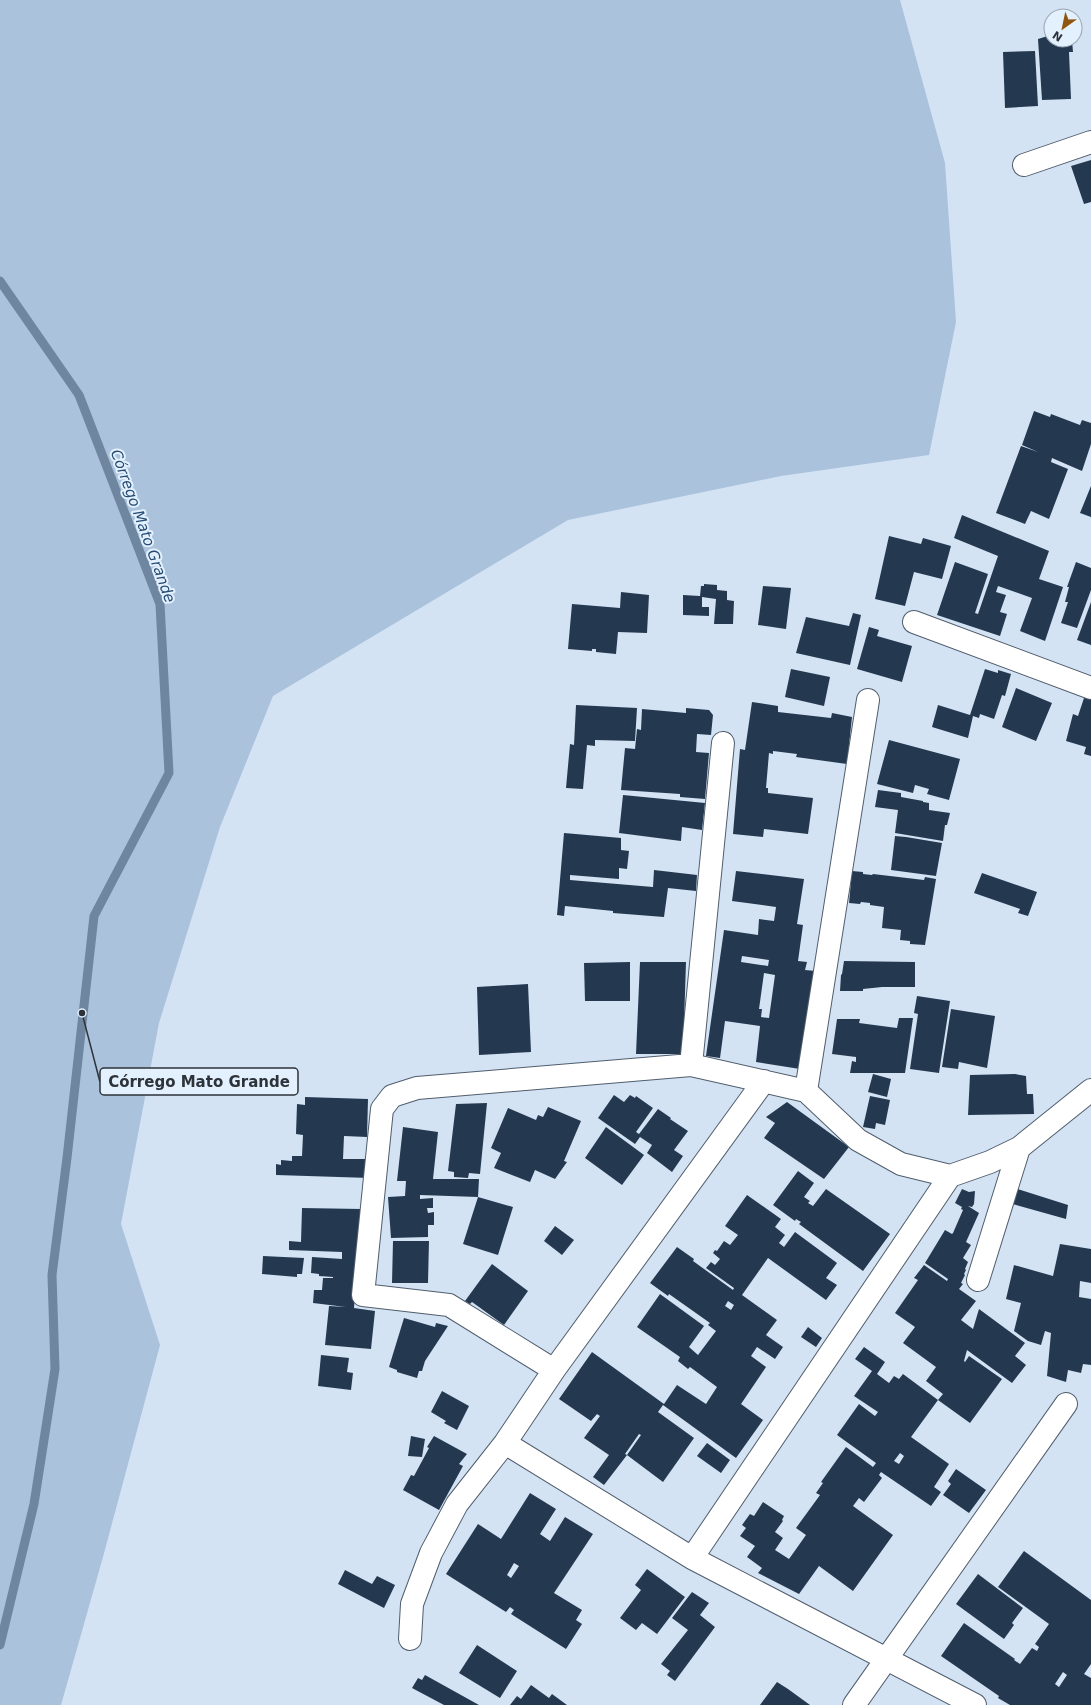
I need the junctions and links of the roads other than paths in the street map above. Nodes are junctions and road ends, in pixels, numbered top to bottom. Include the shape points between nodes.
1 (1091, 142) edge
2 (1024, 165) dead end
3 (914, 622) dead end
4 (1091, 688) edge
5 (868, 700) dead end
6 (723, 743) dead end
7 (691, 1066) junction
8 (764, 1081) junction
9 (1091, 1090) edge
10 (806, 1091) junction
11 (1019, 1148) junction
12 (950, 1176) junction
13 (978, 1280) dead end
14 (554, 1370) junction
15 (1066, 1404) dead end
16 (505, 1443) junction
17 (692, 1558) junction
18 (410, 1639) dead end
19 (887, 1658) junction
20 (854, 1705) edge
21 (975, 1705) edge

1 - 2 street
3 - 4 street
5 - 10 street
6 - 7 street
7 - 8 street
7 - 14 street via 417,1088 392,1096 382,1109 363,1295 449,1305
8 - 10 street
8 - 14 street
9 - 11 street
10 - 12 street via 858,1140 901,1164
11 - 12 street via 990,1162
11 - 13 street
12 - 17 street
14 - 16 street
15 - 19 street
16 - 17 street
16 - 18 street via 457,1504 431,1553 412,1604
17 - 19 street
19 - 20 street
19 - 21 street

